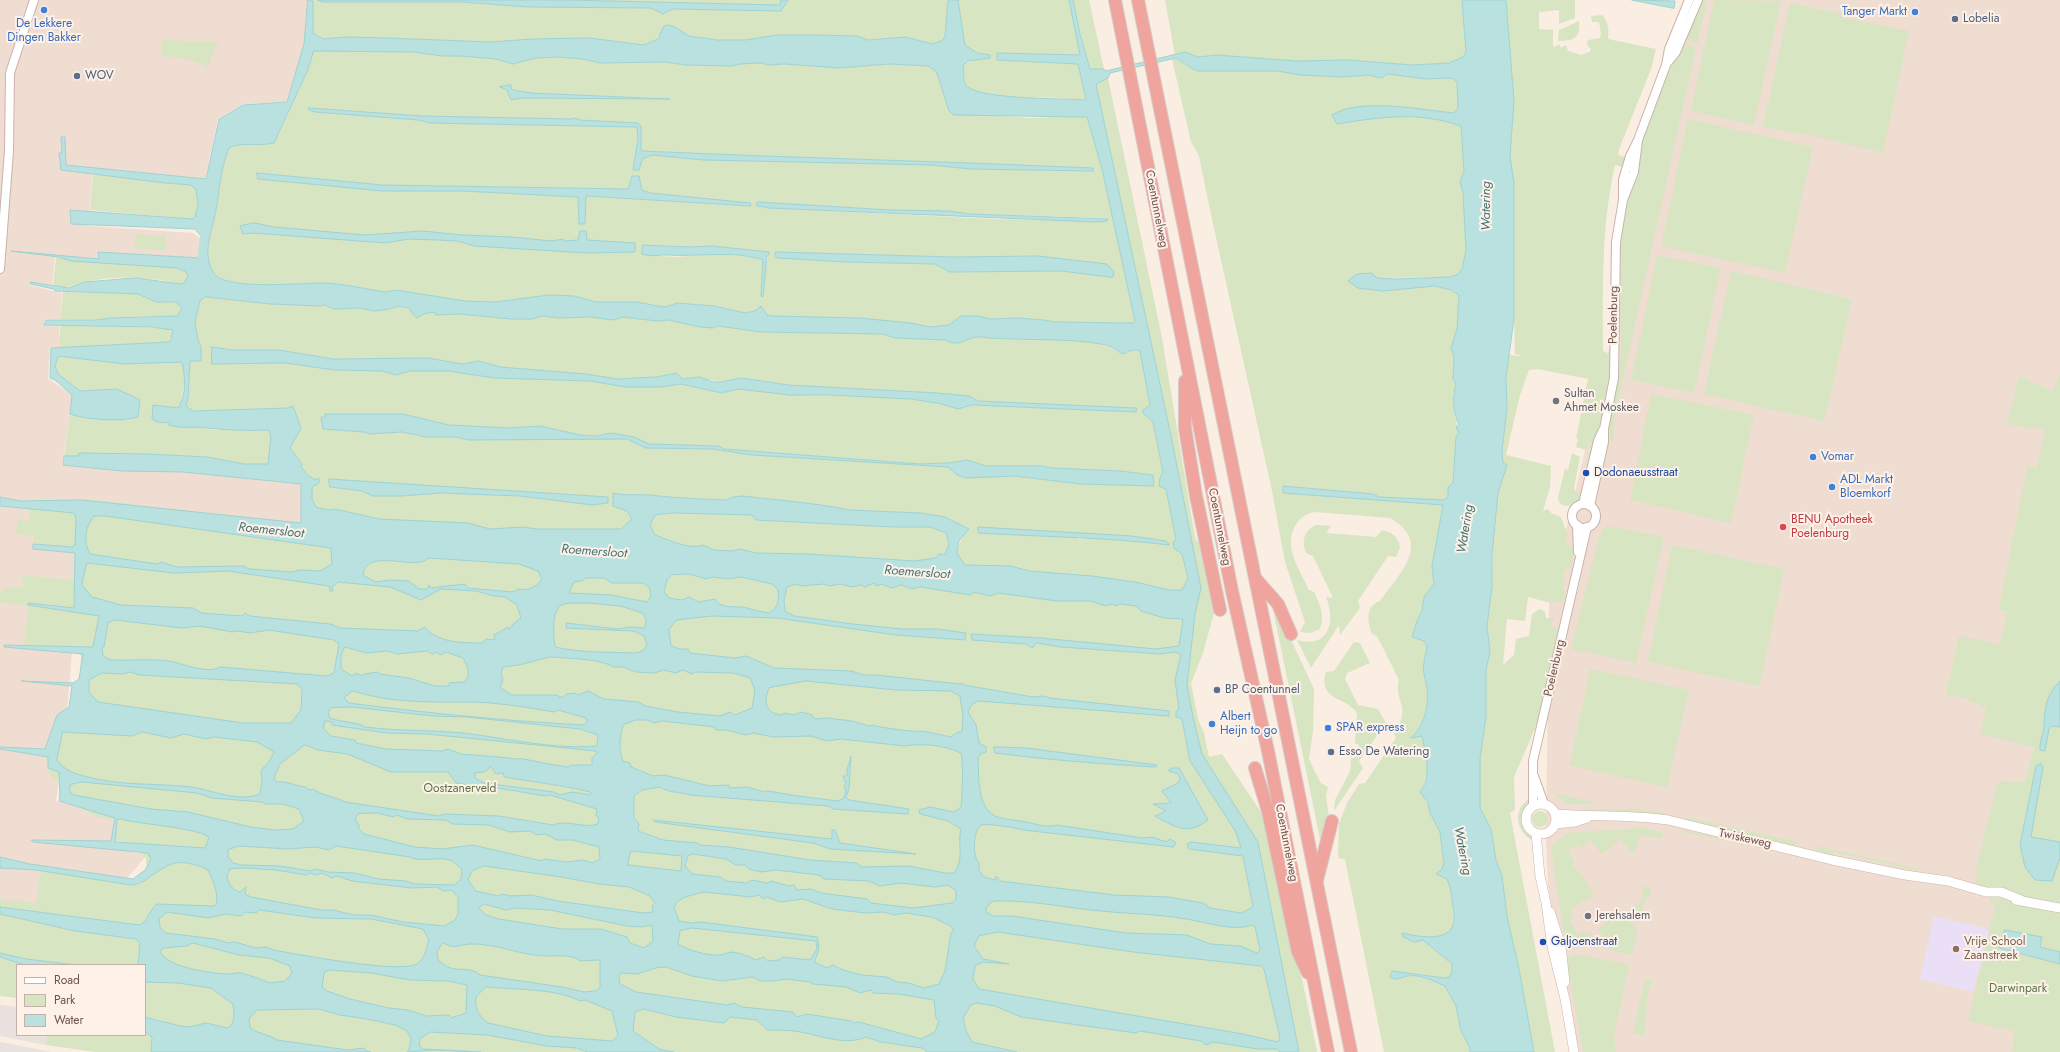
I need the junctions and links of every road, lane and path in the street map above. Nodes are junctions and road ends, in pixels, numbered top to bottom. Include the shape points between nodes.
1 (34, 0) edge
2 (1115, 0) edge
3 (1138, 0) edge
4 (1689, 0) edge
5 (1698, 0) edge
6 (1666, 65) junction
7 (0, 269) edge
8 (1186, 356) junction
9 (1587, 505) junction
10 (1577, 525) junction
11 (1586, 527) junction
12 (1578, 559) junction
13 (1255, 578) junction
14 (1220, 610) dead end
15 (1291, 634) dead end
16 (1255, 768) dead end
17 (1534, 776) junction
18 (1544, 804) junction
19 (1533, 806) junction
20 (1555, 814) junction
21 (1588, 817) junction
22 (1332, 821) dead end
23 (1555, 824) junction
24 (1540, 833) junction
25 (1316, 882) junction
26 (2060, 908) edge
27 (1316, 988) junction
28 (1328, 1052) edge
29 (1351, 1052) edge
30 (1574, 1052) edge

1 - 7 street via 10,73 9,151
2 - 8 highway, Coentunnelweg
3 - 13 highway, Coentunnelweg
4 - 6 street, Poelenburg via 1669,49
5 - 6 street, Poelenburg via 1676,52
6 - 9 street, Poelenburg via 1626,170 1616,242 1614,378 1604,429 1604,442
8 - 14 highway via 1185,428
8 - 27 highway, Coentunnelweg via 1230,584 1268,751
9 - 10 street via 1577,507 1574,512 1573,519
9 - 11 street via 1596,512 1596,518 1593,524
10 - 11 street
10 - 12 street, Poelenburg
11 - 12 street, Poelenburg
12 - 17 street, Poelenburg via 1533,761
13 - 15 highway via 1278,604
13 - 25 highway, Coentunnelweg
16 - 27 highway via 1272,825 1298,952
17 - 18 street, Poelenburg
17 - 19 street, Poelenburg
18 - 19 main road
18 - 20 main road
19 - 24 main road via 1528,811 1526,819 1528,826
20 - 21 main road, Twiskeweg
20 - 23 main road
21 - 23 main road, Twiskeweg
21 - 26 main road, Twiskeweg via 1642,818 1905,875 1948,881 1986,892 2001,892 2021,900
22 - 25 highway
23 - 24 main road via 1551,830
24 - 30 main road via 1543,886 1546,903 1561,946 1565,999
25 - 29 highway, Coentunnelweg
27 - 28 highway, Coentunnelweg

